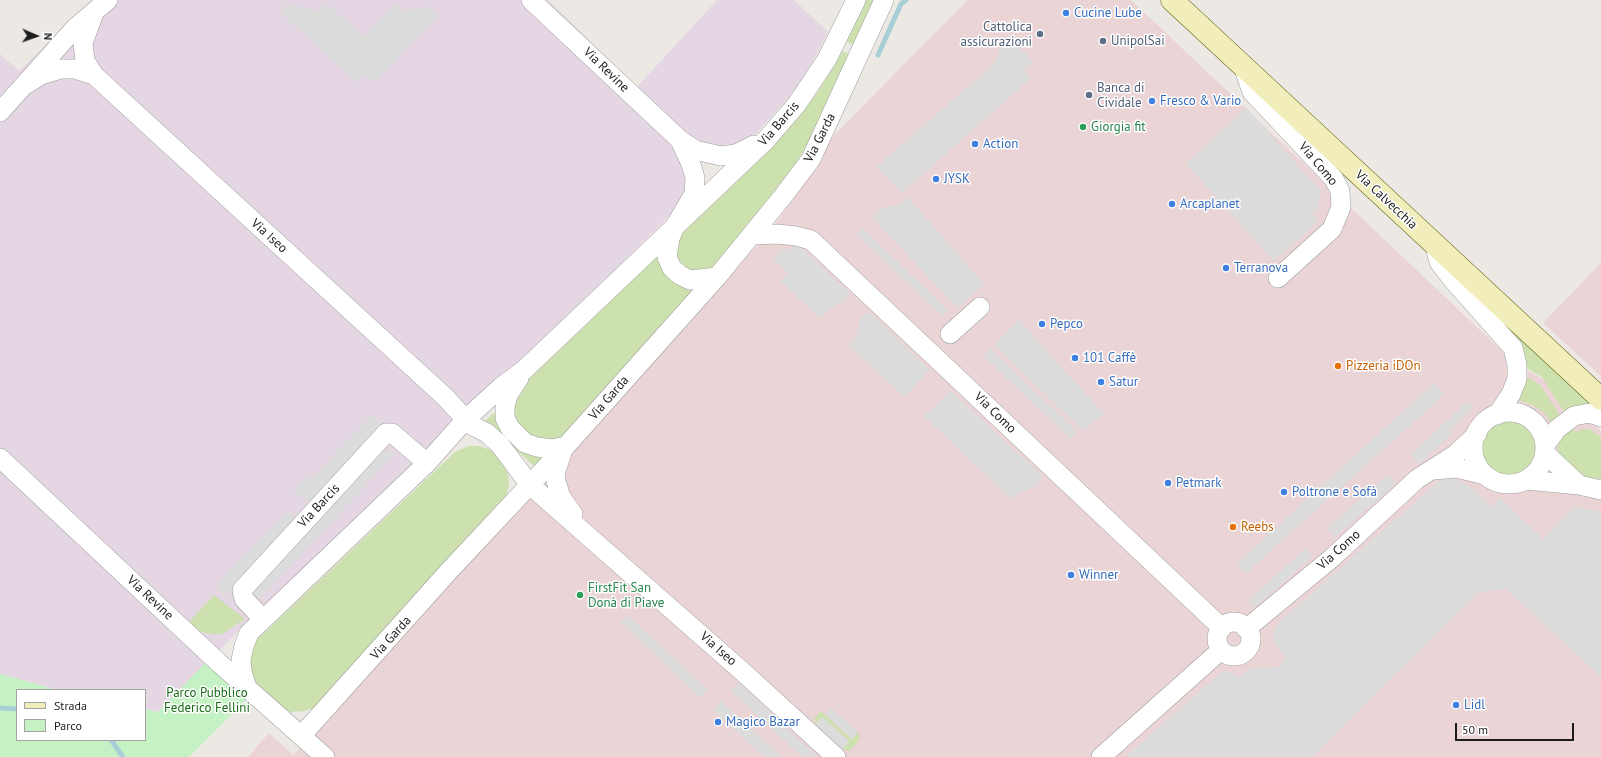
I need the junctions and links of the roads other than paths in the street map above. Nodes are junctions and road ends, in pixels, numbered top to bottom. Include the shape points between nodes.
1 (108, 0) edge
2 (531, 0) edge
3 (856, 0) edge
4 (884, 0) edge
5 (1172, 0) edge
6 (94, 13) junction
7 (1242, 66) junction
8 (94, 75) junction
9 (25, 85) junction
10 (0, 112) edge
11 (780, 124) junction
12 (680, 140) junction
13 (674, 226) junction
14 (752, 235) junction
15 (1435, 246) junction
16 (717, 277) junction
17 (1278, 278) dead end
18 (980, 307) dead end
19 (950, 334) dead end
20 (524, 370) junction
21 (1601, 399) edge
22 (1497, 415) junction
23 (1601, 417) edge
24 (466, 419) junction
25 (1477, 434) junction
26 (566, 446) junction
27 (503, 449) junction
28 (1545, 449) junction
29 (439, 450) junction
30 (0, 458) edge
31 (427, 463) junction
32 (1431, 470) junction
33 (1485, 475) junction
34 (1526, 480) junction
35 (530, 485) junction
36 (1579, 485) junction
37 (1601, 490) edge
38 (511, 506) junction
39 (598, 544) junction
40 (263, 619) junction
41 (1222, 628) junction
42 (1246, 629) junction
43 (1221, 650) junction
44 (246, 685) junction
45 (302, 735) junction
46 (325, 757) edge
47 (836, 757) edge
48 (1101, 757) edge

1 - 6 street
2 - 12 street, Via Revine
3 - 11 street, Via Barcis via 827,59 797,104
4 - 14 street, Via Garda via 811,159
5 - 7 main road, Via Calvecchia
6 - 8 street via 84,43 85,61
6 - 9 street via 75,28
7 - 15 main road, Via Calvecchia
7 - 17 street, Via Como via 1252,92 1334,179 1340,191 1341,207 1332,229
8 - 9 street, Via Iseo via 74,69 61,69 41,75
8 - 24 street, Via Iseo
9 - 10 street
11 - 12 street, Via Revine via 749,149 736,154 710,154 695,150
11 - 13 street, Via Barcis
12 - 13 street, Via Revine via 695,178 694,194
13 - 16 street via 667,257 672,268 690,280
13 - 20 street, Via Barcis
14 - 16 street, Via Garda
14 - 41 street, Via Como via 777,234 812,240
15 - 21 main road, Via Calvecchia
15 - 22 street, Via Como via 1440,262 1452,279 1513,348 1517,379 1511,394
16 - 26 street, Via Garda
18 - 19 street
20 - 24 street, Via Barcis
20 - 26 street, Via Barcis via 508,395 504,407 510,428 525,443 537,447 552,449
22 - 25 street, Via Como via 1484,422
22 - 28 street via 1511,412 1529,418 1540,429
23 - 28 street via 1589,413 1574,416 1557,429
24 - 27 street, Via Iseo via 471,425 487,433
24 - 29 street, Via Barcis
25 - 32 street, Via Como via 1456,454
25 - 33 street via 1475,458
26 - 35 street, Via Garda
26 - 39 street, Via Iseo via 555,472 558,489 566,506
27 - 29 street via 481,438 470,437
27 - 35 street, Via Iseo
27 - 38 street, Via Iseo via 517,477
28 - 34 street via 1539,468
28 - 36 street
29 - 31 street, Via Barcis
30 - 44 street, Via Revine
31 - 40 street, Via Barcis
31 - 40 street, Via Barcis via 392,433 386,433 242,590 244,599
32 - 33 street via 1457,468
32 - 42 street, Via Como via 1417,479 1333,557
33 - 34 street via 1504,484
34 - 36 street
35 - 38 street, Via Garda
35 - 39 street, Via Iseo
36 - 37 street
38 - 45 street, Via Garda
39 - 47 street, Via Iseo
40 - 44 street, Via Barcis via 249,633 244,646 242,672
41 - 42 street via 1229,623 1235,623
41 - 43 street via 1217,637
42 - 43 street via 1250,634 1250,641 1244,652 1234,656
43 - 48 street
44 - 45 street, Via Revine
45 - 46 street

